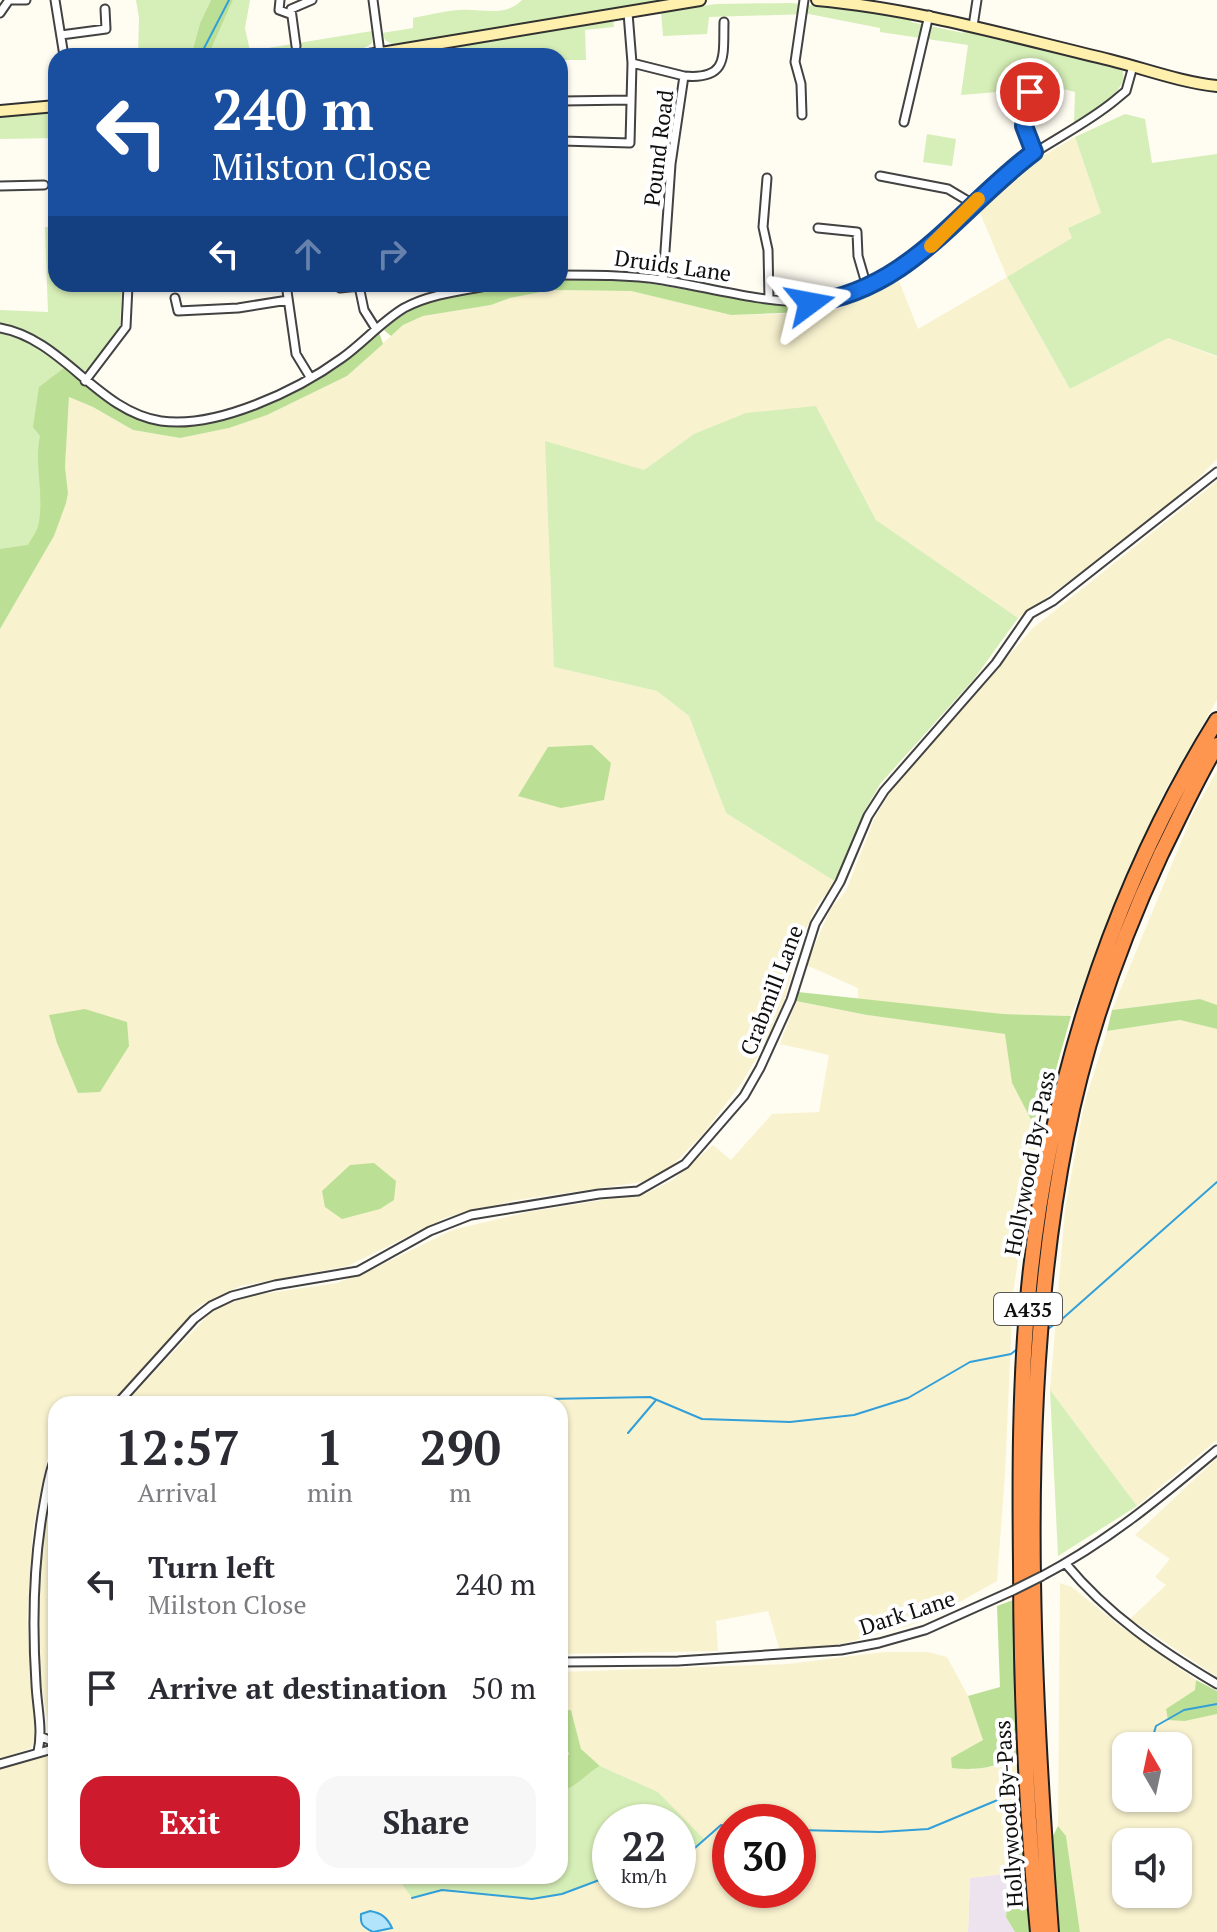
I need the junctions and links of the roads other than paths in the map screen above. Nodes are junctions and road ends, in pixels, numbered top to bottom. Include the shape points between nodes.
1 (9, 0) edge
2 (26, 0) edge
3 (55, 0) edge
4 (280, 0) edge
5 (312, 0) edge
6 (373, 0) edge
7 (700, 0) edge
8 (804, 0) edge
9 (817, 0) edge
10 (977, 0) edge
11 (300, 1) edge
12 (105, 9) dead end
13 (0, 13) edge
14 (628, 13) junction
15 (290, 14) junction
16 (929, 15) junction
17 (724, 22) dead end
18 (973, 26) junction
19 (61, 35) junction
20 (296, 46) dead end
21 (63, 48) edge
22 (379, 48) edge
23 (411, 48) edge
24 (632, 63) junction
25 (1133, 66) junction
26 (684, 76) junction
27 (1217, 86) edge
28 (1030, 92) dead end
29 (631, 100) junction
30 (568, 101) edge
31 (48, 107) edge
32 (0, 111) edge
33 (802, 115) dead end
34 (904, 122) dead end
35 (568, 141) edge
36 (1034, 152) junction
37 (880, 176) dead end
38 (767, 178) dead end
39 (44, 185) dead end
40 (0, 186) edge
41 (973, 204) junction
42 (818, 228) dead end
43 (568, 275) edge
44 (663, 280) junction
45 (867, 287) junction
46 (128, 292) edge
47 (287, 292) edge
48 (360, 292) edge
49 (443, 292) edge
50 (458, 292) edge
51 (443, 295) junction
52 (175, 298) dead end
53 (769, 299) junction
54 (288, 300) junction
55 (0, 328) edge
56 (376, 329) junction
57 (310, 377) junction
58 (85, 381) junction
59 (1217, 472) edge
60 (1217, 720) edge
61 (1217, 745) edge
62 (124, 1396) edge
63 (1217, 1450) edge
64 (48, 1482) edge
65 (1066, 1564) junction
66 (568, 1662) edge
67 (1217, 1684) edge
68 (42, 1737) junction
69 (48, 1740) edge
70 (48, 1748) edge
71 (38, 1752) junction
72 (0, 1764) edge
73 (1038, 1932) edge
74 (1051, 1932) edge

1 - 2 street
1 - 13 street
3 - 19 street
4 - 15 street via 279,10
5 - 11 street
6 - 22 street
7 - 14 street
8 - 33 street via 795,62
9 - 16 street
10 - 18 street
11 - 15 street
12 - 19 street via 106,29
14 - 23 street
14 - 24 street, Pound Road
15 - 20 street
16 - 18 street
16 - 34 street
17 - 26 street via 719,68 703,77
18 - 25 street
19 - 21 street
24 - 26 street, Pound Road
24 - 29 street
25 - 27 street
25 - 36 street, Druids Lane via 1126,91
26 - 44 street, Pound Road
28 - 36 street via 1024,126
29 - 30 street
29 - 35 street via 630,143
31 - 32 street
36 - 41 street, Druids Lane
37 - 41 street via 948,189
38 - 53 street via 763,227
39 - 40 street
41 - 45 street, Druids Lane via 929,248
42 - 45 street via 857,232
43 - 44 street, Druids Lane
44 - 53 street, Druids Lane
45 - 53 street, Druids Lane via 823,301
46 - 58 street via 126,327
47 - 54 street
48 - 56 street
49 - 51 street
50 - 51 street
51 - 56 street via 404,308
52 - 54 street via 178,311
54 - 57 street via 296,354
55 - 58 street via 34,340
56 - 57 street
57 - 58 street via 230,413 182,422 143,416
59 - 62 street, Crabmill Lane via 1030,614 996,663 884,791 815,924 791,1000 760,1068 744,1096 685,1164 638,1191 471,1215 358,1271 232,1296 194,1319
60 - 73 highway, Hollywood By-Pass / A435 via 1132,883 1099,971 1055,1126 1037,1230 1025,1356 1021,1660
61 - 74 highway, Hollywood By-Pass / A435 via 1144,892 1104,997 1066,1134 1048,1245 1034,1502 1035,1655
63 - 65 street, Dark Lane via 1140,1515
64 - 68 street via 34,1588
65 - 66 street, Dark Lane, bridge via 925,1630 879,1643 678,1661
65 - 67 street via 1089,1593 1125,1623
68 - 69 street
68 - 71 street
70 - 71 street
71 - 72 street

